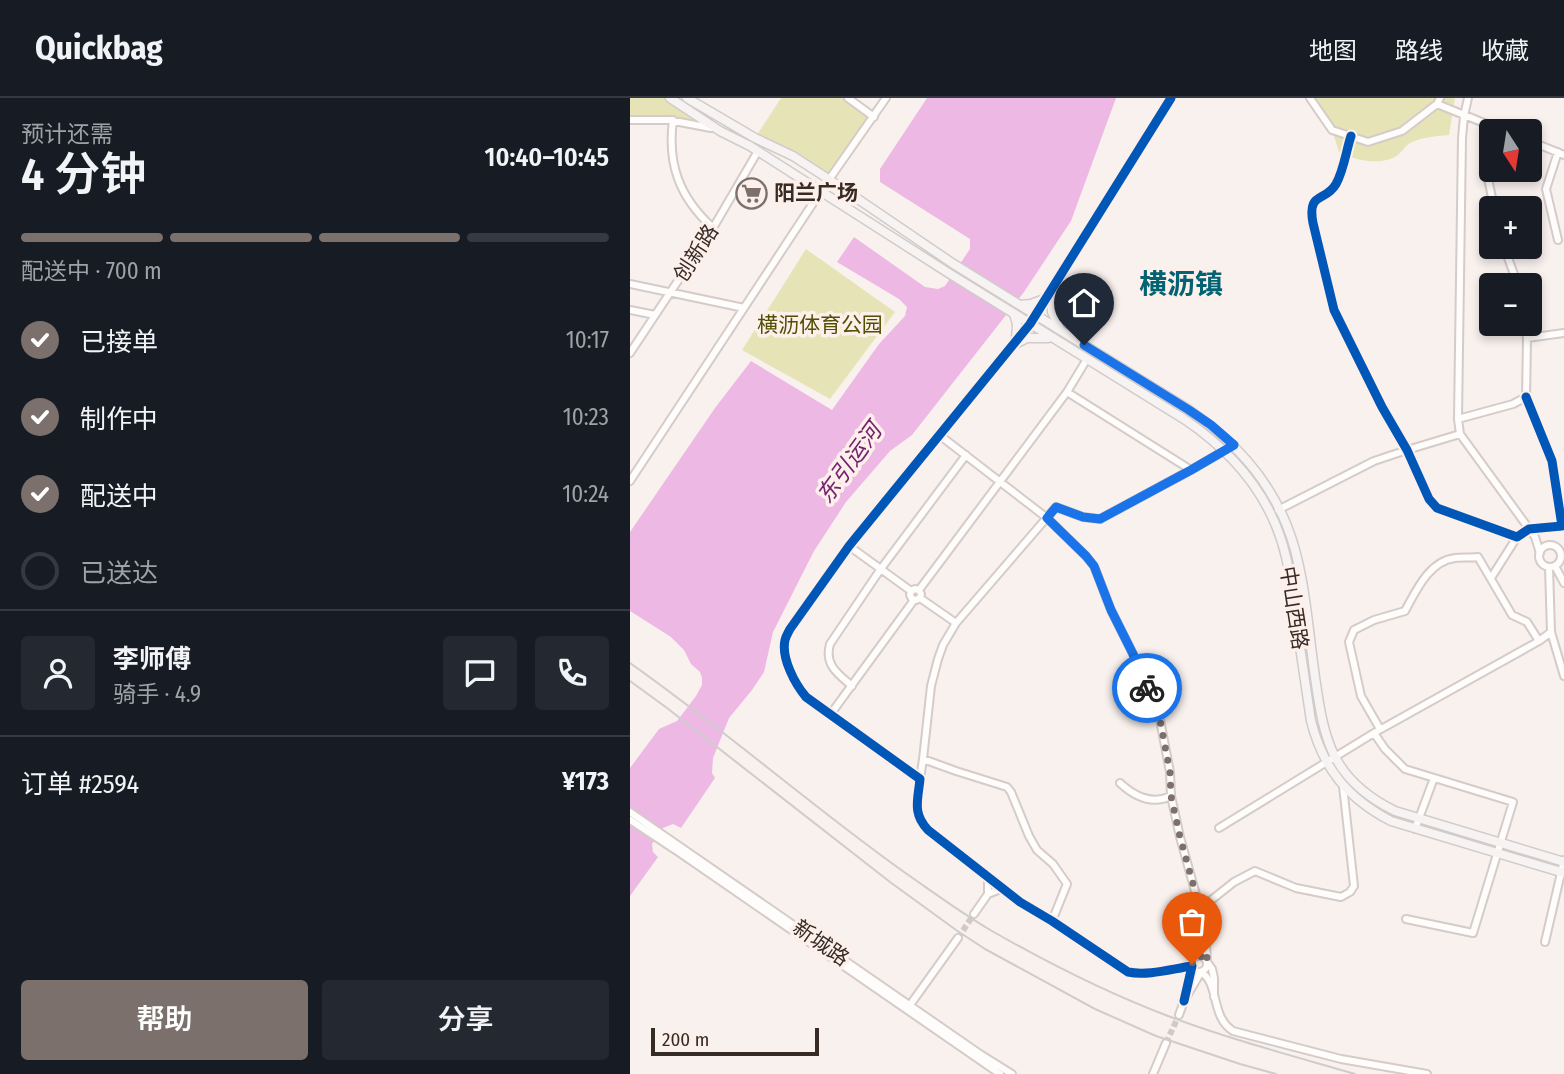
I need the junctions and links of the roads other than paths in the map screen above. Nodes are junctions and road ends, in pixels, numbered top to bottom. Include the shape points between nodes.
1 (670, 98) edge
2 (687, 98) edge
3 (848, 98) edge
4 (886, 98) edge
5 (1171, 98) edge
6 (1310, 98) edge
7 (1468, 98) edge
8 (1438, 101) edge
9 (1464, 116) junction
10 (874, 117) junction
11 (630, 120) edge
12 (673, 120) junction
13 (1479, 122) edge
14 (720, 131) junction
15 (1351, 136) junction
16 (1542, 146) edge
17 (758, 151) junction
18 (1561, 154) edge
19 (830, 180) junction
20 (821, 191) junction
21 (713, 228) junction
22 (1558, 240) dead end
23 (630, 284) edge
24 (670, 293) junction
25 (1049, 294) junction
26 (1020, 305) junction
27 (744, 308) junction
28 (630, 310) edge
29 (1014, 314) junction
30 (655, 315) junction
31 (1035, 316) junction
32 (1030, 324) junction
33 (1062, 332) junction
34 (1564, 333) edge
35 (1527, 338) joint
36 (1056, 340) junction
37 (1014, 343) junction
38 (630, 353) edge
39 (1087, 359) junction
40 (1067, 392) junction
41 (1526, 397) junction
42 (1458, 419) junction
43 (938, 434) junction
44 (1460, 435) junction
45 (1234, 445) junction
46 (1225, 450) junction
47 (1407, 450) junction
48 (966, 456) junction
49 (1191, 470) junction
50 (630, 481) edge
51 (1000, 482) junction
52 (1280, 509) junction
53 (1271, 514) junction
54 (1047, 518) junction
55 (1529, 529) junction
56 (1517, 537) junction
57 (1535, 537) junction
58 (1549, 545) junction
59 (849, 546) junction
60 (1562, 551) edge
61 (1540, 553) junction
62 (1557, 564) edge
63 (880, 570) junction
64 (1491, 578) junction
65 (1564, 583) edge
66 (918, 596) junction
67 (956, 623) junction
68 (1551, 632) junction
69 (1539, 641) junction
70 (1564, 676) edge
71 (852, 686) junction
72 (830, 715) junction
73 (1377, 731) junction
74 (1335, 757) junction
75 (923, 759) junction
76 (1326, 762) junction
77 (1434, 778) junction
78 (920, 779) junction
79 (1119, 783) dead end
80 (1343, 786) junction
81 (1171, 796) junction
82 (630, 812) edge
83 (630, 820) edge
84 (1419, 820) junction
85 (1219, 828) dead end
86 (1415, 829) junction
87 (665, 839) junction
88 (1500, 844) junction
89 (1497, 853) junction
90 (1564, 861) edge
91 (1563, 872) edge
92 (988, 876) junction
93 (1003, 888) junction
94 (988, 894) junction
95 (1200, 909) junction
96 (974, 914) tunnel mouth
97 (1406, 919) dead end
98 (1052, 921) junction
99 (1202, 922) junction
100 (958, 938) tunnel mouth
101 (1545, 942) dead end
102 (1207, 962) junction
103 (1193, 963) junction
104 (1201, 972) junction
105 (1214, 997) junction
106 (1184, 1002) junction
107 (910, 1005) junction
108 (1179, 1015) tunnel mouth
109 (1166, 1043) tunnel mouth
110 (1000, 1074) edge
111 (1012, 1074) edge
112 (1153, 1074) edge
113 (1427, 1074) edge

1 - 14 main road, 中山西路
2 - 19 main road, 中山西路
3 - 10 street
4 - 10 street
5 - 25 street
6 - 15 street via 1332,130
7 - 9 street
8 - 9 street
8 - 15 street via 1402,131 1368,142
9 - 13 street
9 - 42 street
10 - 19 street
11 - 12 street
12 - 14 street
12 - 21 street via 673,160 681,186 694,209
14 - 17 main road, 中山西路
15 - 47 street via 1335,187 1313,203 1311,211 1334,310
16 - 18 street
17 - 20 main road, 中山西路
17 - 21 street, 创新路
18 - 22 street via 1546,189
19 - 20 street
19 - 26 main road, 中山西路
20 - 27 street
20 - 29 main road, 中山西路
21 - 24 street, 创新路
23 - 24 street
24 - 27 street
24 - 30 street, 创新路
25 - 26 main road
25 - 31 street
25 - 33 main road
26 - 31 main road, 中山西路
27 - 50 street
28 - 30 street
29 - 32 main road, 中山西路
29 - 37 main road
30 - 38 street, 创新路
31 - 32 street
31 - 33 main road, 中山西路
32 - 36 main road, 中山西路
32 - 37 street
33 - 45 main road, 中山西路 via 1189,410
34 - 35 street
35 - 41 street
36 - 37 main road via 1033,337
36 - 39 main road, 中山西路
37 - 43 street
39 - 40 street
39 - 46 main road, 中山西路
40 - 49 street
40 - 51 street
41 - 42 street
41 - 55 street via 1552,461 1562,526
42 - 44 street
43 - 48 street
43 - 59 street
44 - 47 street
44 - 55 street
45 - 46 street
45 - 52 main road, 中山西路
46 - 49 street
46 - 53 main road, 中山西路 via 1256,487
47 - 52 street via 1374,461
47 - 56 street via 1437,508
48 - 51 street
48 - 63 street
49 - 54 street via 1100,519 1056,507
51 - 54 street
51 - 66 street
52 - 53 street
52 - 74 main road, 中山西路 via 1296,553 1321,719
53 - 76 main road, 中山西路 via 1286,555 1311,720
54 - 67 street
54 - 81 street via 1086,556 1099,576 1160,720
55 - 56 street
55 - 57 street
56 - 64 street
57 - 58 street
57 - 61 street
58 - 60 street
58 - 61 street
59 - 63 street
59 - 72 street via 785,640 796,685
60 - 62 street
61 - 62 street via 1541,562
62 - 65 street
62 - 68 street
63 - 66 street via 911,591 910,597
63 - 71 street via 828,651 832,668
64 - 69 street via 1512,615 1527,622
64 - 73 street via 1478,557 1445,561 1424,577 1405,611 1354,629 1349,642 1361,696
66 - 67 street
66 - 71 street
67 - 75 street via 934,674
68 - 69 street
68 - 70 street
69 - 73 street
71 - 72 street
72 - 78 street
73 - 74 street
73 - 77 street via 1385,749 1405,769
74 - 76 street
74 - 84 main road, 中山西路 via 1371,798
75 - 78 street
75 - 98 street via 1011,792 1037,850 1068,884
76 - 80 main road, 中山西路
76 - 85 street
77 - 84 street
77 - 88 street via 1513,802
78 - 92 street via 917,809 922,823
79 - 81 street via 1149,800
80 - 86 main road, 中山西路 via 1378,814
80 - 95 street via 1354,886 1350,892 1341,897 1296,888 1255,871
81 - 95 street
82 - 87 street, 新城路
83 - 87 street, 新城路
84 - 86 street
84 - 88 main road, 中山西路
86 - 89 main road, 中山西路
87 - 107 street, 新城路
87 - 110 street, 新城路
88 - 89 street
88 - 90 main road, 中山西路
89 - 91 main road, 中山西路
89 - 97 street via 1473,933
90 - 91 street
91 - 101 street
92 - 93 street
92 - 94 street
93 - 94 street
93 - 98 street
94 - 96 street
95 - 99 street
98 - 103 street via 1128,972
99 - 102 street
99 - 103 street
100 - 107 street
102 - 103 street via 1200,956
102 - 104 street
102 - 105 street via 1213,973
103 - 104 street
103 - 106 street
104 - 105 street
104 - 106 street
105 - 113 street via 1221,1020 1233,1031 1341,1059
106 - 108 street
107 - 111 street, 新城路
109 - 112 street

